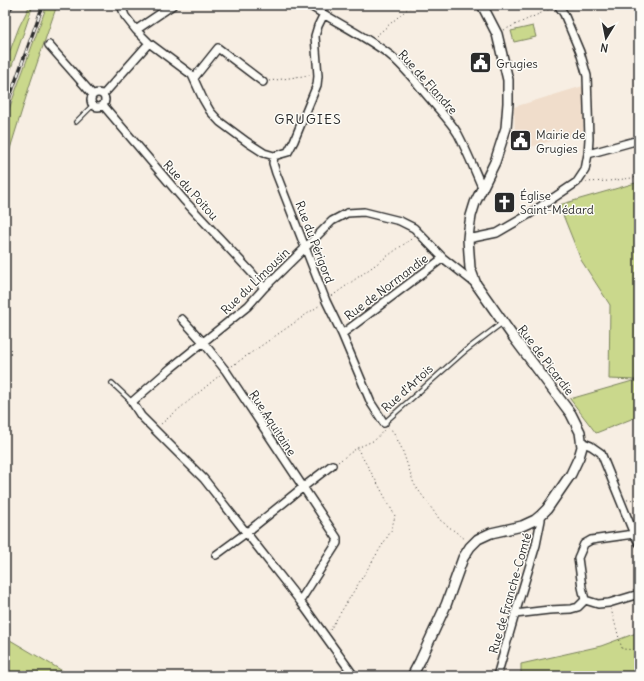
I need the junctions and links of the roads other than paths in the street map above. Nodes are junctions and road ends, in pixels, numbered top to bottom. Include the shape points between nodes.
1 (8, 5) edge
2 (121, 5) edge
3 (173, 5) edge
4 (309, 5) edge
5 (482, 5) edge
6 (558, 5) edge
7 (5, 7) edge
8 (324, 14) junction
9 (136, 30) junction
10 (149, 43) junction
11 (49, 45) dead end
12 (194, 78) junction
13 (263, 82) road end
14 (93, 95) junction
15 (103, 95) junction
16 (93, 105) junction
17 (103, 105) junction
18 (76, 122) dead end
19 (639, 140) edge
20 (588, 154) junction
21 (274, 156) junction
22 (482, 187) junction
23 (468, 239) junction
24 (305, 248) junction
25 (443, 258) junction
26 (476, 284) junction
27 (264, 288) junction
28 (182, 319) dead end
29 (503, 322) junction
30 (342, 334) junction
31 (203, 342) junction
32 (112, 383) dead end
33 (132, 402) junction
34 (385, 425) joint
35 (581, 442) junction
36 (332, 465) road end
37 (302, 488) junction
38 (541, 515) junction
39 (246, 533) junction
40 (634, 534) junction
41 (639, 543) edge
42 (216, 555) dead end
43 (639, 594) edge
44 (585, 600) junction
45 (300, 601) junction
46 (515, 614) junction
47 (354, 676) edge
48 (413, 676) edge
49 (497, 676) edge

1 - 7 street
2 - 9 street via 125,16
3 - 9 street
4 - 8 street, Rue de Flandre
5 - 22 street, Rue de Picardie via 497,34 508,80 506,128 495,162
6 - 20 street via 580,52 587,76
8 - 21 street via 315,36 317,85 288,152
8 - 22 street, Rue de Flandre via 370,41 391,56 408,73 457,132
9 - 10 street
10 - 12 street
10 - 15 street
11 - 14 street
12 - 13 street via 218,48
12 - 21 street via 210,111 220,122 264,153
14 - 15 street
14 - 16 street
15 - 17 street
16 - 17 street
16 - 18 lane
17 - 27 street, Rue du Poitou via 183,199
19 - 20 street
20 - 23 street via 585,170 577,182 497,233
21 - 24 street, Rue du Périgord via 276,173
22 - 23 street, Rue de Picardie via 471,216
23 - 26 street, Rue de Picardie via 470,268
24 - 25 street, Rue du Limousin via 332,221 347,213 364,212 400,221 416,231
24 - 27 street, Rue du Limousin
24 - 30 street, Rue du Périgord
25 - 26 street
25 - 30 street, Rue de Normandie
26 - 29 street, Rue de Picardie
27 - 31 street, Rue du Limousin via 248,306
28 - 31 street, Rue Aquitaine
29 - 34 lane, Rue d'Artois via 464,352
29 - 35 street, Rue de Picardie via 571,414 580,432
30 - 34 street, Rue d'Artois via 371,403
31 - 33 street, Rue du Limousin
31 - 37 street, Rue Aquitaine via 226,371
32 - 33 lane
33 - 39 street via 154,430 204,479
35 - 38 street, Rue de Picardie via 579,458 571,474
35 - 40 street via 602,453
36 - 37 street
37 - 39 street
37 - 45 street, Rue Aquitaine via 337,538 337,543
38 - 46 street, Rue de Franche-Comté via 536,545
38 - 48 street, Rue de Picardie via 522,526 491,533 472,544 463,558 446,605
39 - 42 street
39 - 45 street
40 - 41 street
40 - 44 street via 591,540 584,544 578,558
43 - 44 street via 609,603 598,604
44 - 46 street via 578,607 571,609
45 - 47 street
46 - 49 street, Rue de Franche-Comté

